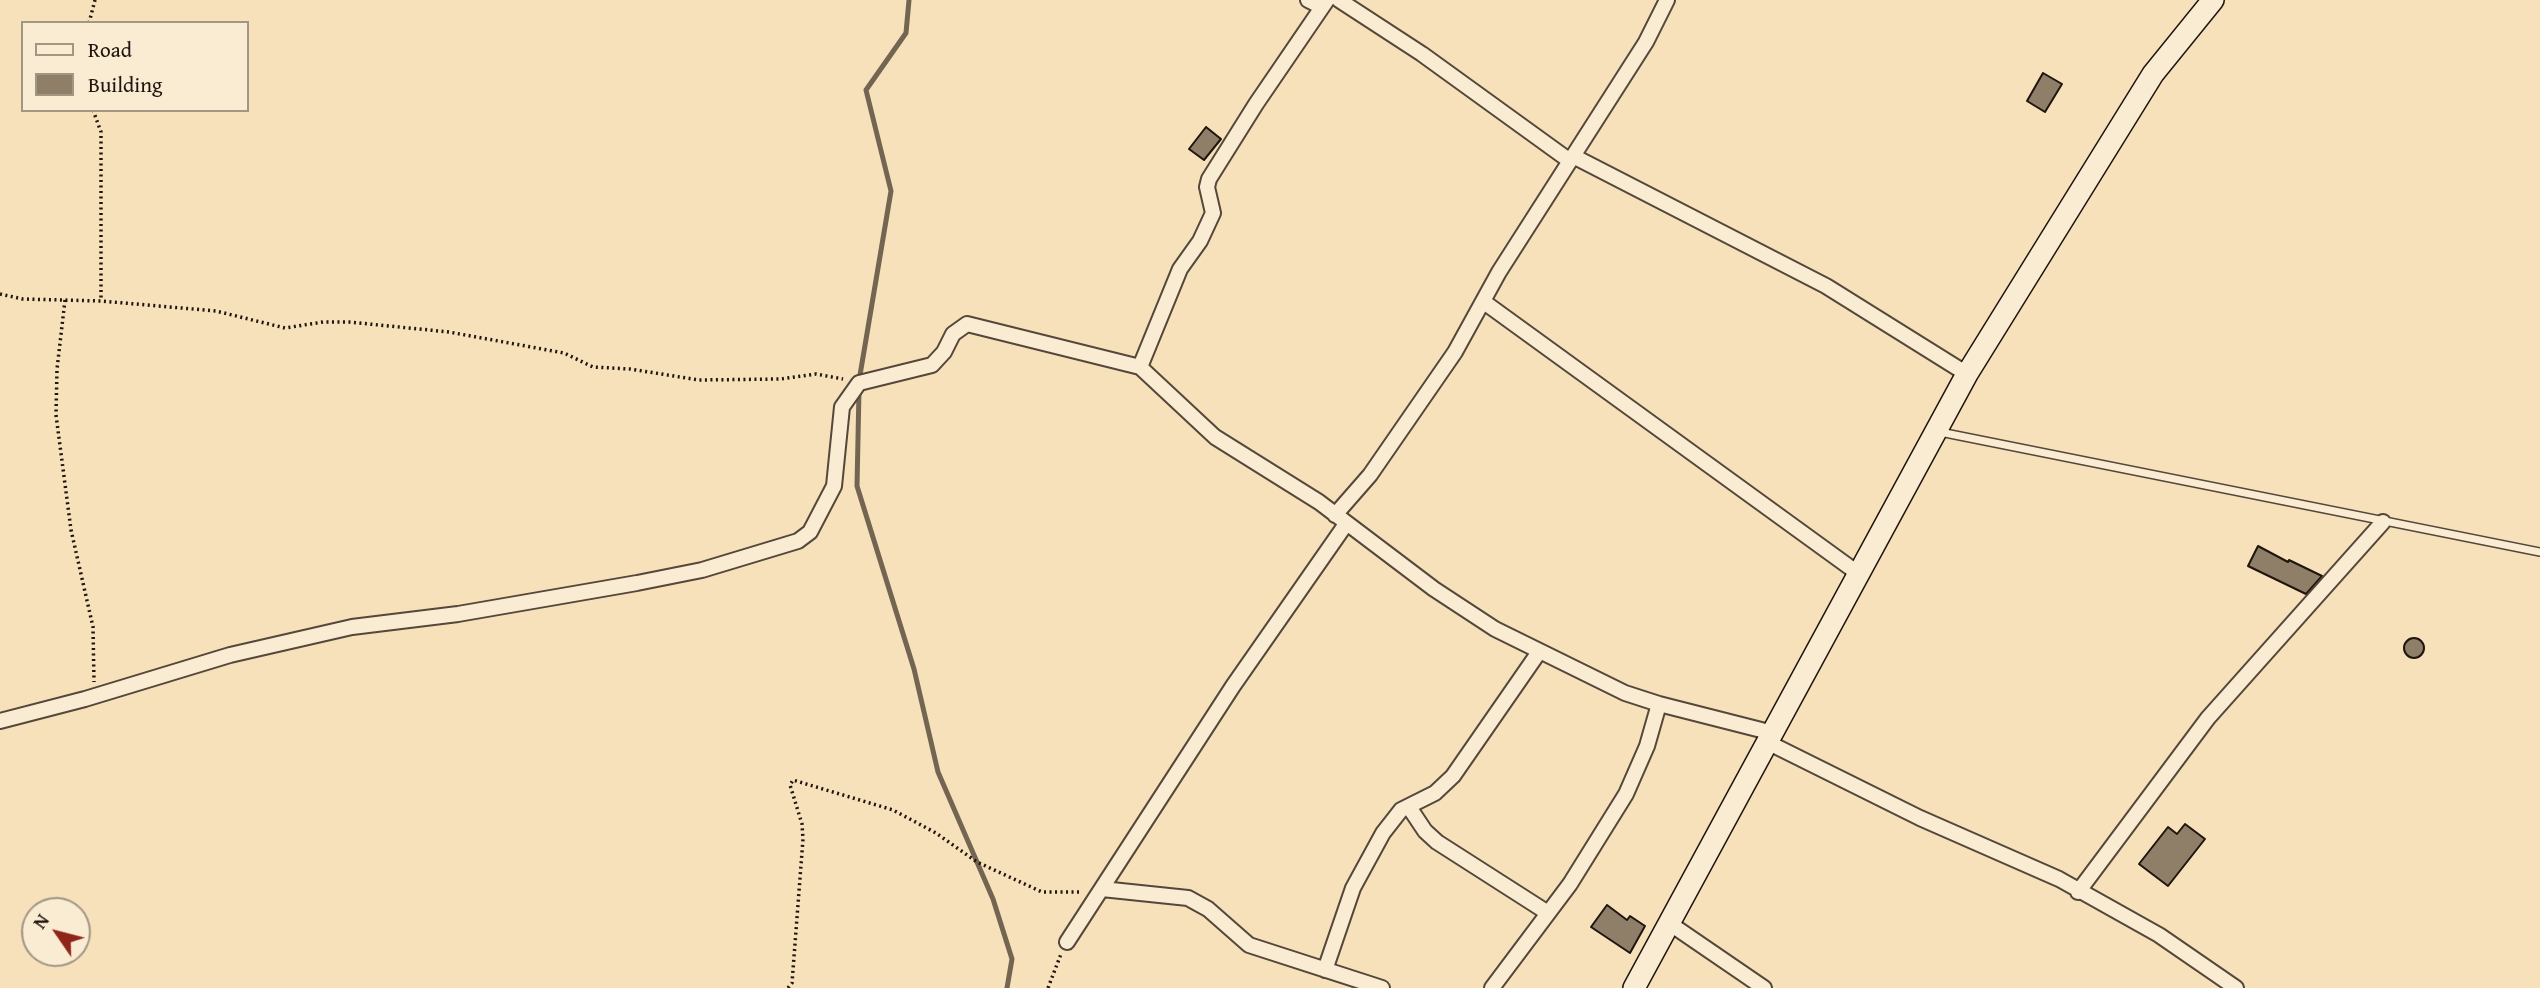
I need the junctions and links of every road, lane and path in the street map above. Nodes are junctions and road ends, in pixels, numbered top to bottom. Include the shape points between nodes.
1 (94, 0) edge
2 (1308, 0) edge
3 (1339, 0) edge
4 (1667, 0) edge
5 (2213, 0) edge
6 (1325, 3) edge
7 (89, 21) edge
8 (94, 112) edge
9 (1572, 159) junction
10 (0, 294) edge
11 (65, 300) junction
12 (101, 301) junction
13 (1484, 302) junction
14 (1140, 367) junction
15 (1967, 374) junction
16 (859, 383) junction
17 (1937, 431) junction
18 (1341, 519) junction
19 (2383, 522) junction
20 (2540, 552) edge
21 (1859, 574) junction
22 (1539, 652) junction
23 (85, 699) junction
24 (1659, 704) junction
25 (0, 721) edge
26 (1771, 738) junction
27 (1409, 807) junction
28 (1102, 889) junction
29 (2078, 892) junction
30 (1548, 913) junction
31 (1669, 923) junction
32 (1067, 942) joint
33 (1325, 970) junction
34 (788, 988) edge
35 (1048, 988) edge
36 (1382, 988) edge
37 (1492, 988) edge
38 (1634, 988) edge
39 (1764, 988) edge
40 (2236, 988) edge

1 - 7 path
2 - 6 street
3 - 9 street
4 - 9 street via 1646,42
5 - 15 street via 2153,75
6 - 14 street via 1209,179 1213,213 1200,242 1180,269
8 - 12 path via 101,132
9 - 13 street
9 - 15 street via 1826,286
10 - 11 path
11 - 12 path
11 - 23 path via 56,415 71,530 93,627 96,668
12 - 16 path via 216,311 285,328 323,321 449,332 564,353 593,367 699,380 816,374
13 - 18 street
13 - 21 street
14 - 16 street via 967,324 953,334 932,365
14 - 18 street via 1214,437
15 - 17 street
16 - 23 street via 842,407 834,486 810,532 798,541 702,570 637,583 352,627 230,655
17 - 19 lane
17 - 21 street
18 - 22 street via 1434,589
18 - 28 street
19 - 20 lane
19 - 29 street via 2208,718
21 - 26 street
22 - 24 street
22 - 27 street via 1453,776 1435,793
23 - 25 street
24 - 26 street
24 - 30 street via 1626,794
26 - 29 street via 1920,818 2059,879
26 - 31 street
27 - 30 street via 1437,842
27 - 33 street via 1401,810 1370,854 1353,888
28 - 32 street
28 - 33 street via 1188,898 1249,945
28 - 34 path via 1042,892 977,862 893,810 793,780 790,785 803,839
29 - 40 street via 2159,935
30 - 37 street
31 - 38 street
31 - 39 street
32 - 35 path
33 - 36 street

